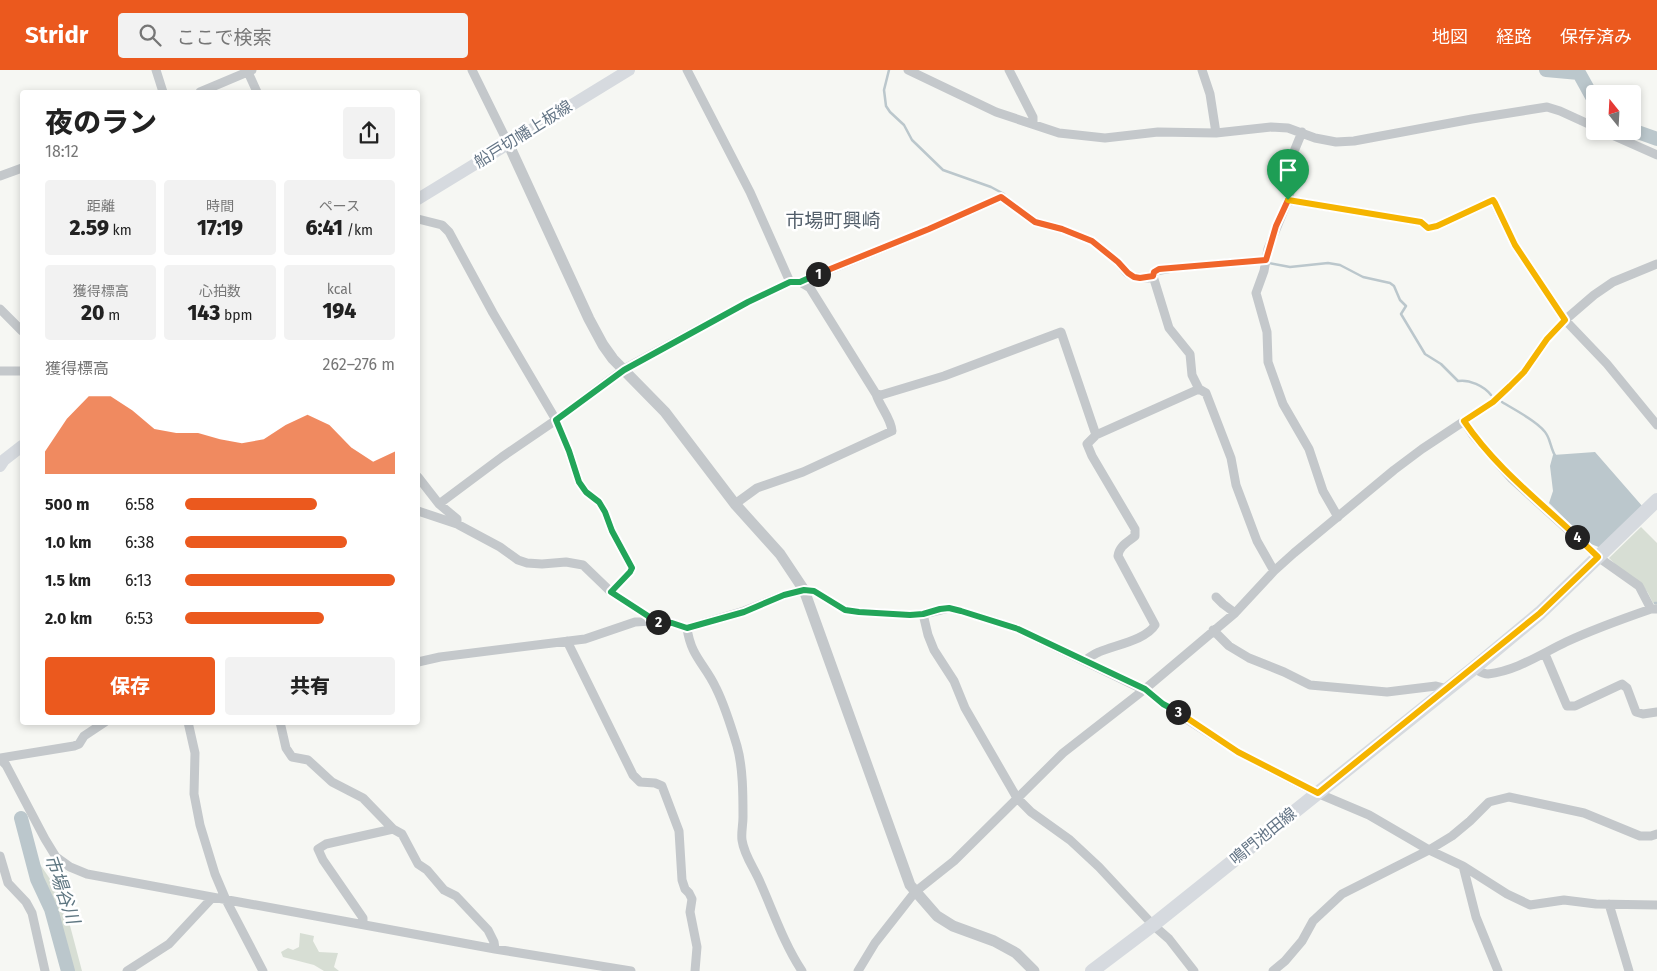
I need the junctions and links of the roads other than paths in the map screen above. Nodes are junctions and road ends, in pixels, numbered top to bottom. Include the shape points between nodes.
1 (156, 70) edge
2 (472, 70) edge
3 (630, 70) edge
4 (687, 70) edge
5 (908, 70) edge
6 (1009, 70) edge
7 (1202, 70) edge
8 (249, 71) edge
9 (162, 90) edge
10 (204, 90) edge
11 (256, 90) edge
12 (1034, 124) junction
13 (1586, 124) edge
14 (1302, 132) junction
15 (1216, 133) junction
16 (1623, 140) edge
17 (508, 144) junction
18 (1657, 155) edge
19 (20, 169) edge
20 (0, 176) edge
21 (420, 198) edge
22 (1288, 200) junction
23 (420, 220) edge
24 (1266, 260) junction
25 (1657, 264) edge
26 (1153, 275) junction
27 (790, 282) junction
28 (800, 282) junction
29 (0, 308) edge
30 (1565, 320) junction
31 (20, 329) edge
32 (624, 370) junction
33 (0, 371) edge
34 (20, 371) edge
35 (1199, 389) junction
36 (876, 394) junction
37 (556, 420) junction
38 (1464, 421) junction
39 (1657, 424) edge
40 (1096, 435) junction
41 (20, 448) edge
42 (0, 466) edge
43 (420, 480) edge
44 (1657, 500) edge
45 (439, 504) junction
46 (734, 504) junction
47 (420, 512) edge
48 (1338, 517) junction
49 (456, 524) junction
50 (1598, 557) junction
51 (1274, 571) junction
52 (804, 590) junction
53 (611, 592) junction
54 (1216, 597) dead end
55 (1654, 609) edge
56 (1235, 612) junction
57 (923, 614) junction
58 (651, 621) junction
59 (687, 628) junction
60 (1213, 630) junction
61 (567, 642) junction
62 (1545, 654) junction
63 (1085, 660) junction
64 (420, 662) edge
65 (1474, 668) junction
66 (1144, 689) junction
67 (1448, 689) junction
68 (1657, 712) edge
69 (100, 725) edge
70 (189, 725) edge
71 (281, 725) edge
72 (0, 758) edge
73 (1318, 793) junction
74 (1017, 798) junction
75 (393, 829) junction
76 (1657, 834) edge
77 (1429, 850) junction
78 (0, 856) edge
79 (1464, 866) junction
80 (915, 892) junction
81 (212, 898) junction
82 (226, 900) junction
83 (1609, 904) junction
84 (1657, 905) edge
85 (363, 924) junction
86 (1153, 925) junction
87 (495, 949) junction
88 (45, 971) edge
89 (127, 971) edge
90 (263, 971) edge
91 (631, 971) edge
92 (695, 971) edge
93 (802, 971) edge
94 (858, 971) edge
95 (1034, 971) edge
96 (1092, 971) edge
97 (1194, 971) edge
98 (1273, 971) edge
99 (1498, 971) edge
100 (1629, 971) edge

1 - 9 street
2 - 17 street
3 - 17 main road, 船戸切幡上板線
4 - 27 street via 750,192
5 - 12 street via 996,112
6 - 12 street
7 - 15 street via 1210,94
8 - 10 street
8 - 11 street
12 - 15 street via 1059,133 1105,138 1158,132
13 - 14 street via 1547,107 1354,141 1336,142
14 - 15 street via 1271,127
14 - 22 street via 1293,154 1293,181
16 - 18 street
17 - 21 main road, 船戸切幡上板線
17 - 32 street via 589,319 603,346
19 - 20 street
22 - 24 street
22 - 30 street via 1421,222 1428,228 1493,200 1515,245
23 - 37 street via 442,225 449,232 492,313
24 - 26 street via 1159,269
24 - 48 street via 1256,293 1267,332 1268,362 1283,404 1309,449 1323,491
25 - 30 street via 1613,282
26 - 28 street via 1134,277 1092,241 1035,222 1001,197
26 - 35 street via 1169,328 1190,354 1192,375
27 - 28 street
27 - 32 street
28 - 36 street via 810,288
29 - 31 street
30 - 38 street via 1524,372 1493,402
30 - 39 street
32 - 37 street
32 - 46 street via 665,412
33 - 34 street
35 - 40 street
35 - 51 street via 1206,392 1257,541
36 - 40 street via 944,376 1061,332
36 - 46 street via 892,431 802,472 757,488
37 - 45 street
37 - 53 street via 579,482 599,502 632,568
38 - 48 street via 1415,454
38 - 50 street via 1512,479
40 - 63 street via 1087,444 1135,529 1135,536 1121,547 1118,556 1155,625 1152,631 1136,639
41 - 42 main road
43 - 45 street
44 - 50 main road, 鳴門池田線
45 - 49 street via 457,519
46 - 52 street via 780,554
47 - 49 street
48 - 51 street
49 - 53 street via 527,563 583,565
50 - 55 street via 1639,586
50 - 65 main road, 鳴門池田線 via 1540,613
51 - 56 street
52 - 57 street via 814,591 845,610
52 - 59 street
52 - 80 street via 906,877
53 - 58 street
54 - 56 street
55 - 62 street via 1603,625
56 - 60 street
57 - 63 street via 949,608 961,611 1018,629
57 - 74 street via 934,650
58 - 59 street
58 - 61 street via 635,622
59 - 93 street via 695,656 717,689 738,748 744,849
60 - 66 street
60 - 67 street via 1229,646 1249,658 1310,685 1386,692 1436,686
61 - 64 street
61 - 92 street via 633,775 640,782 655,782 662,786 679,831 682,880 692,899 690,912 697,947
62 - 65 street via 1501,671 1485,674
62 - 68 street via 1567,706 1575,706 1622,684 1627,688 1636,712
63 - 66 street
65 - 67 main road, 鳴門池田線
66 - 73 street via 1238,752
66 - 74 street via 1073,744
67 - 73 main road, 鳴門池田線
69 - 72 street via 74,746
70 - 82 street via 195,753 194,794 200,825
71 - 75 street via 286,748 292,757 308,760 332,782 363,798
72 - 81 street via 56,857 70,867 87,874
73 - 77 street via 1369,815
73 - 86 main road, 鳴門池田線
74 - 80 street via 954,861
74 - 86 street via 1099,867
75 - 85 street via 326,844 318,849 363,918
75 - 87 street via 402,834 418,864 444,890 456,896 488,930
76 - 77 street via 1640,836 1584,813 1509,797 1489,802 1458,831
77 - 79 street
77 - 98 street via 1342,894 1313,921 1302,941
78 - 88 street via 8,883 26,902 32,914
79 - 83 street via 1530,905 1564,900
79 - 99 street via 1476,917
80 - 94 street via 875,942
80 - 95 street via 937,916 1016,953
81 - 82 street
81 - 89 street via 169,944
82 - 85 street
82 - 90 street
83 - 84 street
83 - 100 street
85 - 87 street
86 - 96 main road, 鳴門池田線
86 - 97 street via 1169,939
87 - 91 street

